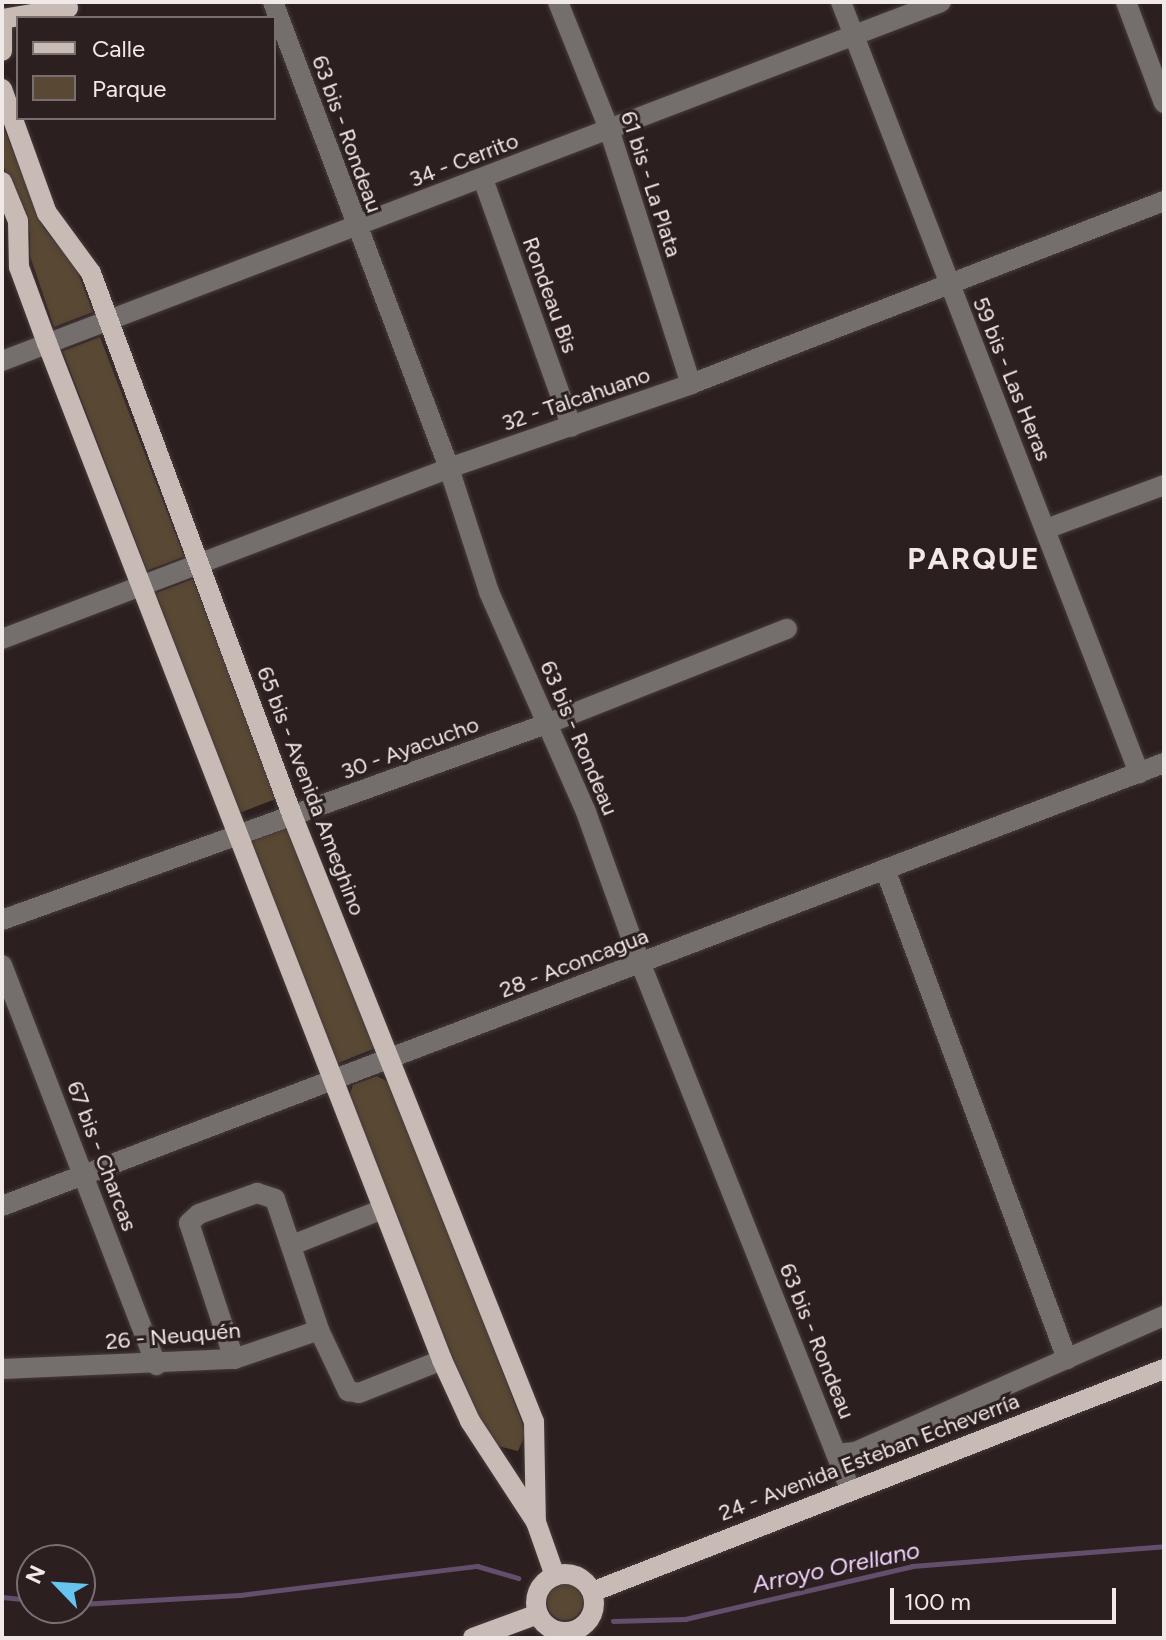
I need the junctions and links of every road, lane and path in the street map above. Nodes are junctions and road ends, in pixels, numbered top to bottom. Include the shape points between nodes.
1 (273, 2) edge
2 (558, 2) edge
3 (841, 2) edge
4 (941, 2) edge
5 (1126, 2) edge
6 (68, 9) edge
7 (22, 16) edge
8 (854, 35) junction
9 (2, 89) edge
10 (1164, 103) edge
11 (609, 129) junction
12 (483, 179) junction
13 (2, 182) edge
14 (1164, 201) edge
15 (356, 225) junction
16 (947, 282) junction
17 (108, 319) junction
18 (47, 343) junction
19 (2, 361) edge
20 (691, 384) junction
21 (572, 427) junction
22 (449, 468) junction
23 (1164, 485) edge
24 (1046, 529) junction
25 (199, 565) junction
26 (140, 587) junction
27 (787, 629) dead end
28 (2, 639) edge
29 (549, 723) junction
30 (1164, 763) edge
31 (1139, 773) junction
32 (292, 815) junction
33 (233, 833) junction
34 (885, 869) junction
35 (2, 920) edge
36 (640, 962) junction
37 (2, 965) edge
38 (393, 1060) junction
39 (332, 1080) junction
40 (84, 1177) junction
41 (2, 1206) edge
42 (383, 1209) junction
43 (292, 1245) junction
44 (1164, 1316) edge
45 (319, 1330) junction
46 (234, 1359) junction
47 (1067, 1359) junction
48 (442, 1360) junction
49 (156, 1365) junction
50 (2, 1369) edge
51 (1164, 1369) edge
52 (535, 1431) junction
53 (490, 1449) junction
54 (836, 1454) junction
55 (850, 1489) junction
56 (536, 1522) junction
57 (555, 1576) junction
58 (592, 1592) junction
59 (538, 1614) junction
60 (577, 1634) edge
61 (473, 1638) edge

1 - 15 street, 63 bis - Rondeau
2 - 11 street, 61 bis - La Plata
3 - 8 street, 59 bis - Las Heras
4 - 8 street, 34 - Cerrito
5 - 10 street
6 - 7 main road
8 - 11 street, 34 - Cerrito
8 - 16 street, 59 bis - Las Heras
9 - 17 main road, 65 bis - Avenida Ameghino via 47,213 91,273
11 - 12 street, 34 - Cerrito
11 - 20 street, 61 bis - La Plata
12 - 15 street, 34 - Cerrito
12 - 21 street, Rondeau Bis
13 - 18 main road, 65 bis - Avenida Ameghino via 18,221 19,267
14 - 16 street, 32 - Talcahuano
15 - 17 street, 34 - Cerrito
15 - 22 street, 63 bis - Rondeau
16 - 20 street, 32 - Talcahuano
16 - 24 street, 59 bis - Las Heras
17 - 18 street, 34 - Cerrito
17 - 25 main road, 65 bis - Avenida Ameghino
18 - 19 street, 34 - Cerrito
18 - 26 main road, 65 bis - Avenida Ameghino
20 - 21 street, 32 - Talcahuano
21 - 22 street, 32 - Talcahuano
22 - 25 street, 32 - Talcahuano
22 - 29 street, 63 bis - Rondeau via 489,592
23 - 24 street
24 - 31 street, 59 bis - Las Heras
25 - 26 street, 32 - Talcahuano
25 - 32 main road, 65 bis - Avenida Ameghino
26 - 28 street, 32 - Talcahuano
26 - 33 main road, 65 bis - Avenida Ameghino
27 - 29 street, 30 - Ayacucho
29 - 32 street, 30 - Ayacucho
29 - 36 street, 63 bis - Rondeau
30 - 31 street, 28 - Aconcagua
31 - 34 street, 28 - Aconcagua
32 - 33 street, 30 - Ayacucho
32 - 38 main road, 65 bis - Avenida Ameghino
33 - 35 street, 30 - Ayacucho
33 - 39 main road, 65 bis - Avenida Ameghino
34 - 36 street, 28 - Aconcagua
34 - 47 street
36 - 38 street, 28 - Aconcagua
36 - 54 street, 63 bis - Rondeau
37 - 40 street, 67 bis - Charcas
38 - 39 street, 28 - Aconcagua
38 - 52 main road, 65 bis - Avenida Ameghino
39 - 40 street, 28 - Aconcagua
39 - 42 main road, 65 bis - Avenida Ameghino
40 - 41 street, 28 - Aconcagua
40 - 49 street, 67 bis - Charcas
42 - 43 street
42 - 48 main road, 65 bis - Avenida Ameghino
43 - 45 street
43 - 46 street via 275,1199 268,1194 199,1214 189,1223
44 - 47 street
45 - 46 street, 26 - Neuquén
45 - 48 street via 348,1391 359,1393
46 - 49 street, 26 - Neuquén
47 - 54 street via 855,1452
48 - 53 main road, 65 bis - Avenida Ameghino via 470,1421
49 - 50 street, 26 - Neuquén
51 - 55 main road, 24 - Avenida Esteban Echeverría
52 - 53 main road via 525,1454 515,1458
52 - 56 main road, 65 bis - Avenida Ameghino
53 - 56 main road, 65 bis - Avenida Ameghino
54 - 55 street, 63 bis - Rondeau
55 - 58 main road, 24 - Avenida Esteban Echeverría
56 - 57 main road, 65 bis - Avenida Ameghino
57 - 58 main road via 578,1577
57 - 59 main road via 537,1594
58 - 60 main road via 590,1619
59 - 60 main road via 549,1628
59 - 61 main road

